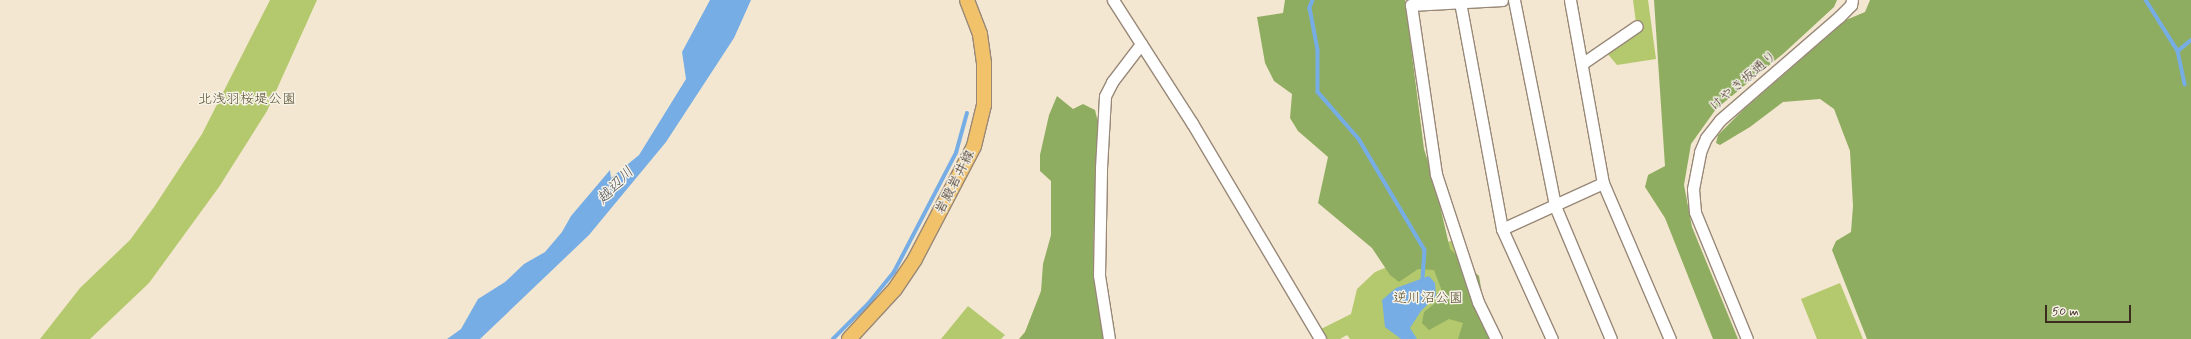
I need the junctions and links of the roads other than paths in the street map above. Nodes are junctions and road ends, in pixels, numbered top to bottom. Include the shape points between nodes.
1 (967, 0) edge
2 (1113, 0) edge
3 (1502, 0) edge
4 (1514, 0) edge
5 (1570, 0) edge
6 (1852, 0) edge
7 (1460, 2) junction
8 (1637, 26) dead end
9 (1141, 44) junction
10 (1583, 63) junction
11 (1604, 183) junction
12 (1555, 206) junction
13 (1502, 229) junction
14 (849, 339) edge
15 (1109, 339) edge
16 (1320, 339) edge
17 (1496, 339) edge
18 (1552, 339) edge
19 (1611, 339) edge
20 (1670, 339) edge
21 (1747, 339) edge

1 - 14 main road, 岩殿岩井線 via 980,34 984,63 984,105 974,146 916,259 895,289
2 - 9 street
3 - 7 street
4 - 12 street
5 - 10 street
6 - 21 street, けやき坂通り via 1851,5 1839,17 1720,120 1706,138 1700,152 1692,189 1695,212
7 - 13 street
7 - 17 street via 1411,5 1436,174 1478,302
8 - 10 street
9 - 15 street via 1112,82 1105,96 1099,275
9 - 16 street via 1192,123
10 - 11 street
11 - 12 street
11 - 20 street
12 - 13 street
12 - 19 street
13 - 18 street

